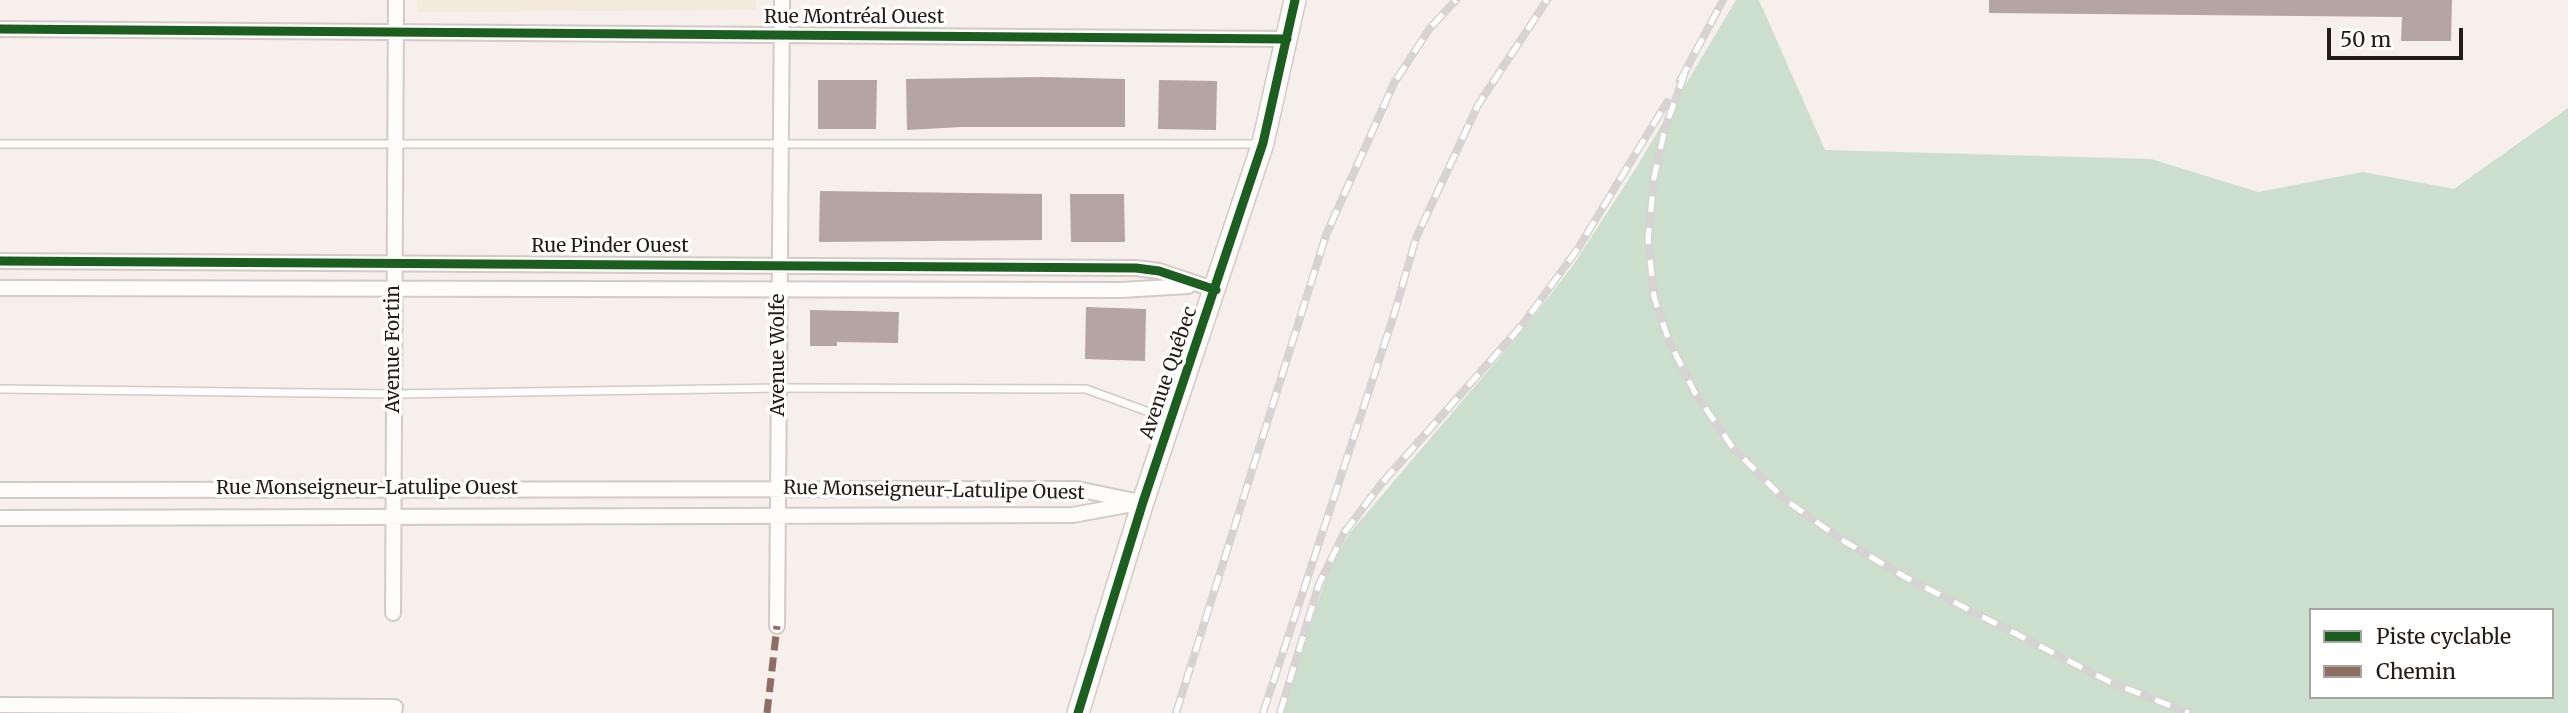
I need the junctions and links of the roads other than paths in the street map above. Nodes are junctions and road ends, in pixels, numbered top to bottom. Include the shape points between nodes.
1 (396, 0) edge
2 (782, 0) edge
3 (1295, 0) edge
4 (0, 29) edge
5 (395, 32) junction
6 (781, 35) junction
7 (1287, 39) junction
8 (781, 142) junction
9 (394, 143) junction
10 (0, 144) edge
11 (1263, 144) junction
12 (0, 261) edge
13 (394, 264) junction
14 (780, 266) junction
15 (0, 288) edge
16 (394, 288) junction
17 (780, 288) junction
18 (1216, 289) junction
19 (779, 388) junction
20 (0, 389) edge
21 (394, 394) junction
22 (1172, 420) junction
23 (395, 488) junction
24 (0, 490) edge
25 (780, 490) junction
26 (1143, 502) junction
27 (395, 515) junction
28 (779, 515) junction
29 (0, 519) edge
30 (393, 613) dead end
31 (777, 626) dead end
32 (0, 705) edge
33 (395, 710) edge
34 (1078, 713) edge

1 - 5 street, Avenue Fortin
2 - 6 street, Avenue Wolfe
3 - 7 main road, Avenue Québec
4 - 5 street, Rue Montréal Ouest
5 - 6 street, Rue Montréal Ouest
5 - 9 street, Avenue Fortin
6 - 7 street, Rue Montréal Ouest
6 - 8 street, Avenue Wolfe
7 - 11 main road, Avenue Québec
8 - 9 lane
8 - 11 lane
8 - 14 street, Avenue Wolfe
9 - 10 lane
9 - 13 street, Avenue Fortin
11 - 18 main road, Avenue Québec
12 - 13 street, Rue Pinder Ouest
13 - 14 street, Rue Pinder Ouest
13 - 16 street, Avenue Fortin
14 - 17 street, Avenue Wolfe
14 - 18 street, Rue Pinder Ouest via 1136,268
15 - 16 street
16 - 17 street
16 - 21 street, Avenue Fortin
17 - 18 street
17 - 19 street, Avenue Wolfe
18 - 22 main road, Avenue Québec
19 - 21 lane
19 - 22 lane via 1086,389
19 - 25 street, Avenue Wolfe
20 - 21 lane
21 - 23 street, Avenue Fortin
22 - 26 main road, Avenue Québec
23 - 24 street, Rue Monseigneur-Latulipe Ouest
23 - 25 street, Rue Monseigneur-Latulipe Ouest
23 - 27 street, Avenue Fortin
25 - 26 street, Rue Monseigneur-Latulipe Ouest via 1077,489
25 - 28 street, Avenue Wolfe
26 - 28 street, Rue Monseigneur-Latulipe Ouest via 1073,515
26 - 34 main road, Avenue Québec
27 - 28 street, Rue Monseigneur-Latulipe Ouest
27 - 29 street, Rue Monseigneur-Latulipe Ouest
27 - 30 street, Avenue Fortin
28 - 31 street, Avenue Wolfe
32 - 33 street

